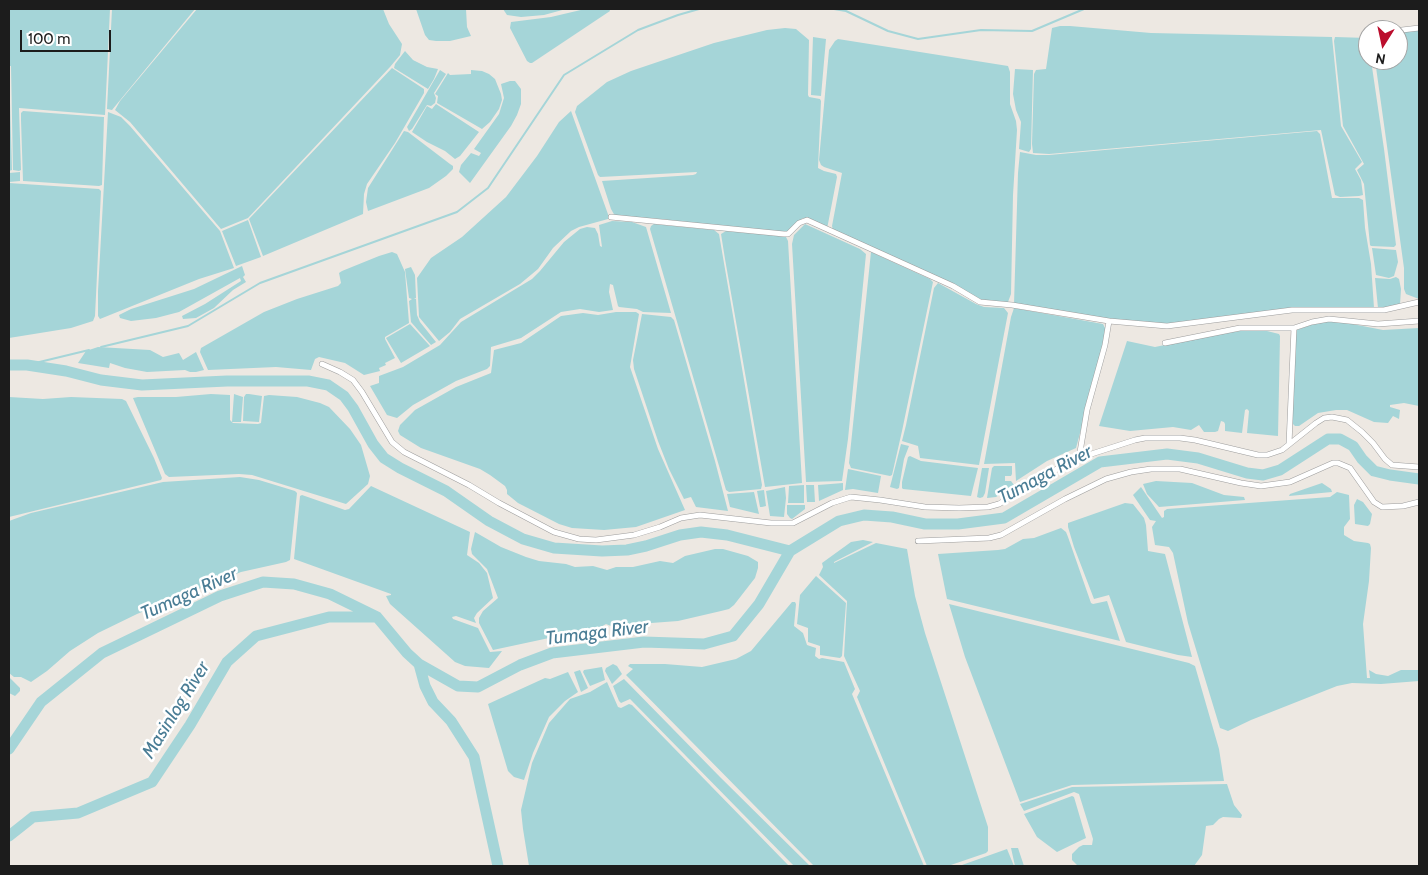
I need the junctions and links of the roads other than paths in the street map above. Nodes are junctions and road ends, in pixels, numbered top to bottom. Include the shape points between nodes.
1 (611, 217) dead end
2 (1419, 302) edge
3 (1109, 321) junction
4 (1419, 321) edge
5 (1294, 328) junction
6 (1165, 342) dead end
7 (322, 364) dead end
8 (1289, 444) junction
9 (1080, 458) junction
10 (1419, 467) edge
11 (1419, 502) edge
12 (918, 541) dead end

1 - 3 street via 784,234 807,220 944,282 980,302
2 - 3 street via 1384,310 1284,311 1167,326
3 - 9 street via 1087,410
4 - 5 street via 1378,324 1329,319
5 - 6 street via 1240,328
5 - 8 street
7 - 9 street via 353,380 392,442 404,452 554,532 579,540 634,535 681,518 700,515 793,523 851,497 925,507 988,507 999,504 1057,468
8 - 9 street via 1276,453 1258,455 1195,440 1145,438
8 - 10 street via 1324,418 1340,418 1362,432 1392,465
11 - 12 street via 1382,507 1374,502 1350,468 1338,463 1290,482 1261,486 1180,469 1151,469 1106,479 1065,498 1001,535

